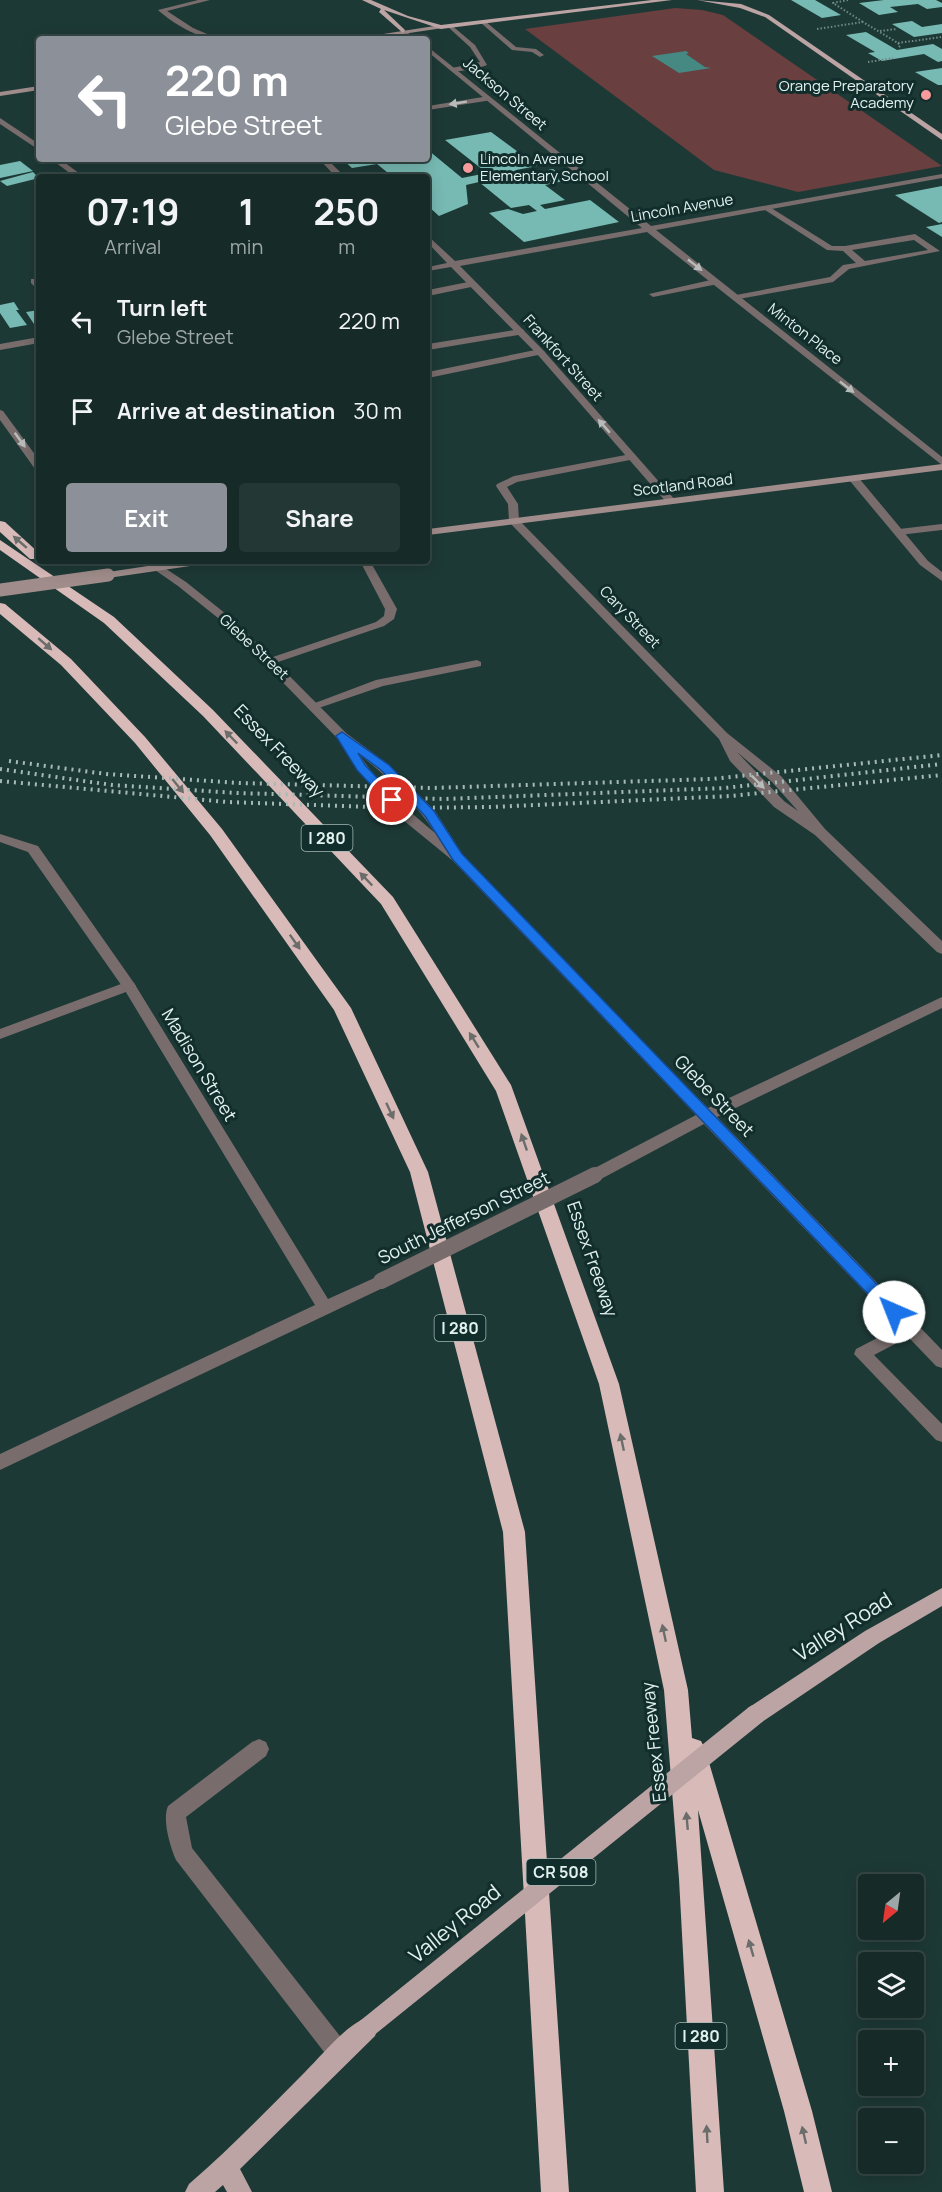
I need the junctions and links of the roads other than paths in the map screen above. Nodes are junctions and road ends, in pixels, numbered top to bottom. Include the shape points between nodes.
1 (207, 0) edge
2 (365, 0) edge
3 (669, 0) edge
4 (700, 0) edge
5 (748, 0) edge
6 (375, 5) junction
7 (754, 10) junction
8 (483, 22) junction
9 (450, 26) junction
10 (441, 27) junction
11 (403, 31) junction
12 (208, 36) edge
13 (372, 36) edge
14 (409, 36) edge
15 (430, 51) edge
16 (540, 55) dead end
17 (455, 70) junction
18 (36, 88) edge
19 (0, 94) edge
20 (489, 99) junction
21 (430, 108) edge
22 (0, 120) edge
23 (942, 138) edge
24 (36, 146) edge
25 (59, 162) edge
26 (326, 162) edge
27 (76, 174) edge
28 (338, 174) edge
29 (942, 176) edge
30 (768, 208) junction
31 (649, 229) junction
32 (430, 241) edge
33 (845, 249) junction
34 (863, 264) junction
35 (453, 265) junction
36 (430, 269) edge
37 (715, 282) junction
38 (472, 284) junction
39 (430, 293) edge
40 (652, 294) dead end
41 (736, 298) junction
42 (521, 332) junction
43 (36, 341) edge
44 (0, 347) edge
45 (430, 347) edge
46 (540, 352) junction
47 (430, 375) edge
48 (0, 413) edge
49 (631, 457) junction
50 (942, 462) edge
51 (36, 463) edge
52 (942, 467) edge
53 (854, 480) junction
54 (671, 501) junction
55 (514, 521) junction
56 (0, 525) edge
57 (942, 527) edge
58 (430, 532) edge
59 (899, 532) junction
60 (0, 544) edge
61 (36, 556) edge
62 (45, 564) edge
63 (152, 564) edge
64 (367, 564) edge
65 (942, 578) edge
66 (0, 590) edge
67 (0, 607) edge
68 (109, 620) junction
69 (271, 661) junction
70 (477, 664) dead end
71 (313, 706) junction
72 (0, 838) edge
73 (942, 949) edge
74 (129, 987) junction
75 (942, 1002) edge
76 (2, 1034) dead end
77 (706, 1116) junction
78 (325, 1308) junction
79 (910, 1328) junction
80 (942, 1361) edge
81 (942, 1435) edge
82 (0, 1462) edge
83 (942, 1596) edge
84 (676, 1690) junction
85 (259, 1749) dead end
86 (339, 2053) junction
87 (226, 2168) junction
88 (197, 2192) edge
89 (240, 2192) edge
90 (555, 2192) edge
91 (710, 2192) edge
92 (818, 2192) edge

1 - 12 street via 161,10
2 - 6 main road
3 - 8 main road
4 - 7 main road
5 - 7 main road
6 - 10 main road
6 - 11 main road
7 - 23 main road
8 - 9 main road
8 - 16 street via 514,49 534,50
9 - 10 main road
9 - 17 street via 473,46 484,63
10 - 11 main road
11 - 13 main road
11 - 14 street
15 - 17 street, Jackson Street
17 - 20 street, Jackson Street
18 - 19 main road
20 -> 21 street
20 - 31 street, Jackson Street
22 - 24 street
25 - 27 street
26 - 28 street
29 - 30 street, Lincoln Avenue
30 - 31 street, Lincoln Avenue
30 - 33 street via 830,248
31 - 35 street, Lincoln Avenue
31 -> 37 street, Minton Place
32 - 35 street, Frankfort Street
33 - 34 street
33 - 34 street via 915,237 936,251
34 - 41 street via 846,267 833,279
35 - 36 street, Lincoln Avenue
35 - 38 street, Frankfort Street
37 - 40 street
37 - 41 street, Minton Place
38 - 39 street
38 - 42 street, Frankfort Street
41 -> 50 street, Minton Place
42 - 45 street
42 - 46 street, Frankfort Street
43 - 44 street
46 - 47 street
49 -> 46 street, Frankfort Street
48 -> 51 street
49 - 54 street, Frankfort Street
49 - 55 street via 514,479 501,486 513,504
52 - 53 main road, Scotland Road
53 - 54 main road, Scotland Road
53 - 59 street
54 - 55 main road, Scotland Road
55 - 58 main road, Scotland Road
55 - 73 street, Cary Street via 723,736 734,758 764,789 820,832
61 -> 56 highway
57 - 59 street
59 - 65 street
60 - 68 highway, Essex Freeway / I 280
62 - 68 highway
63 - 66 main road, bridge via 108,575
63 - 69 street, Glebe Street via 232,624
64 - 69 street via 391,609 390,617 380,624
67 -> 90 highway, I 280 via 66,662 140,740 216,832 342,1008 419,1172 514,1532
84 -> 68 highway, Essex Freeway / I 280 via 609,1384 505,1089 387,901 208,713
69 - 71 street, Glebe Street
70 - 71 street via 380,683
71 - 77 street, Glebe Street via 342,736 361,767 408,817 457,857
72 - 74 street, Madison Street via 33,849
74 - 76 street
74 - 78 street, Madison Street
75 - 77 street, South Jefferson Street
77 - 78 street, South Jefferson Street, bridge
77 - 79 street, Glebe Street
78 - 82 street, South Jefferson Street
79 - 80 street, Glebe Street
79 - 81 street via 862,1354
83 - 86 main road, Valley Road / CR 508, bridge via 755,1715
91 -> 84 highway, Essex Freeway / I 280 via 692,1880
92 -> 84 highway
85 - 86 street via 176,1813 183,1853
86 - 87 main road, Valley Road / CR 508
87 - 88 main road, Valley Road
87 - 89 main road

